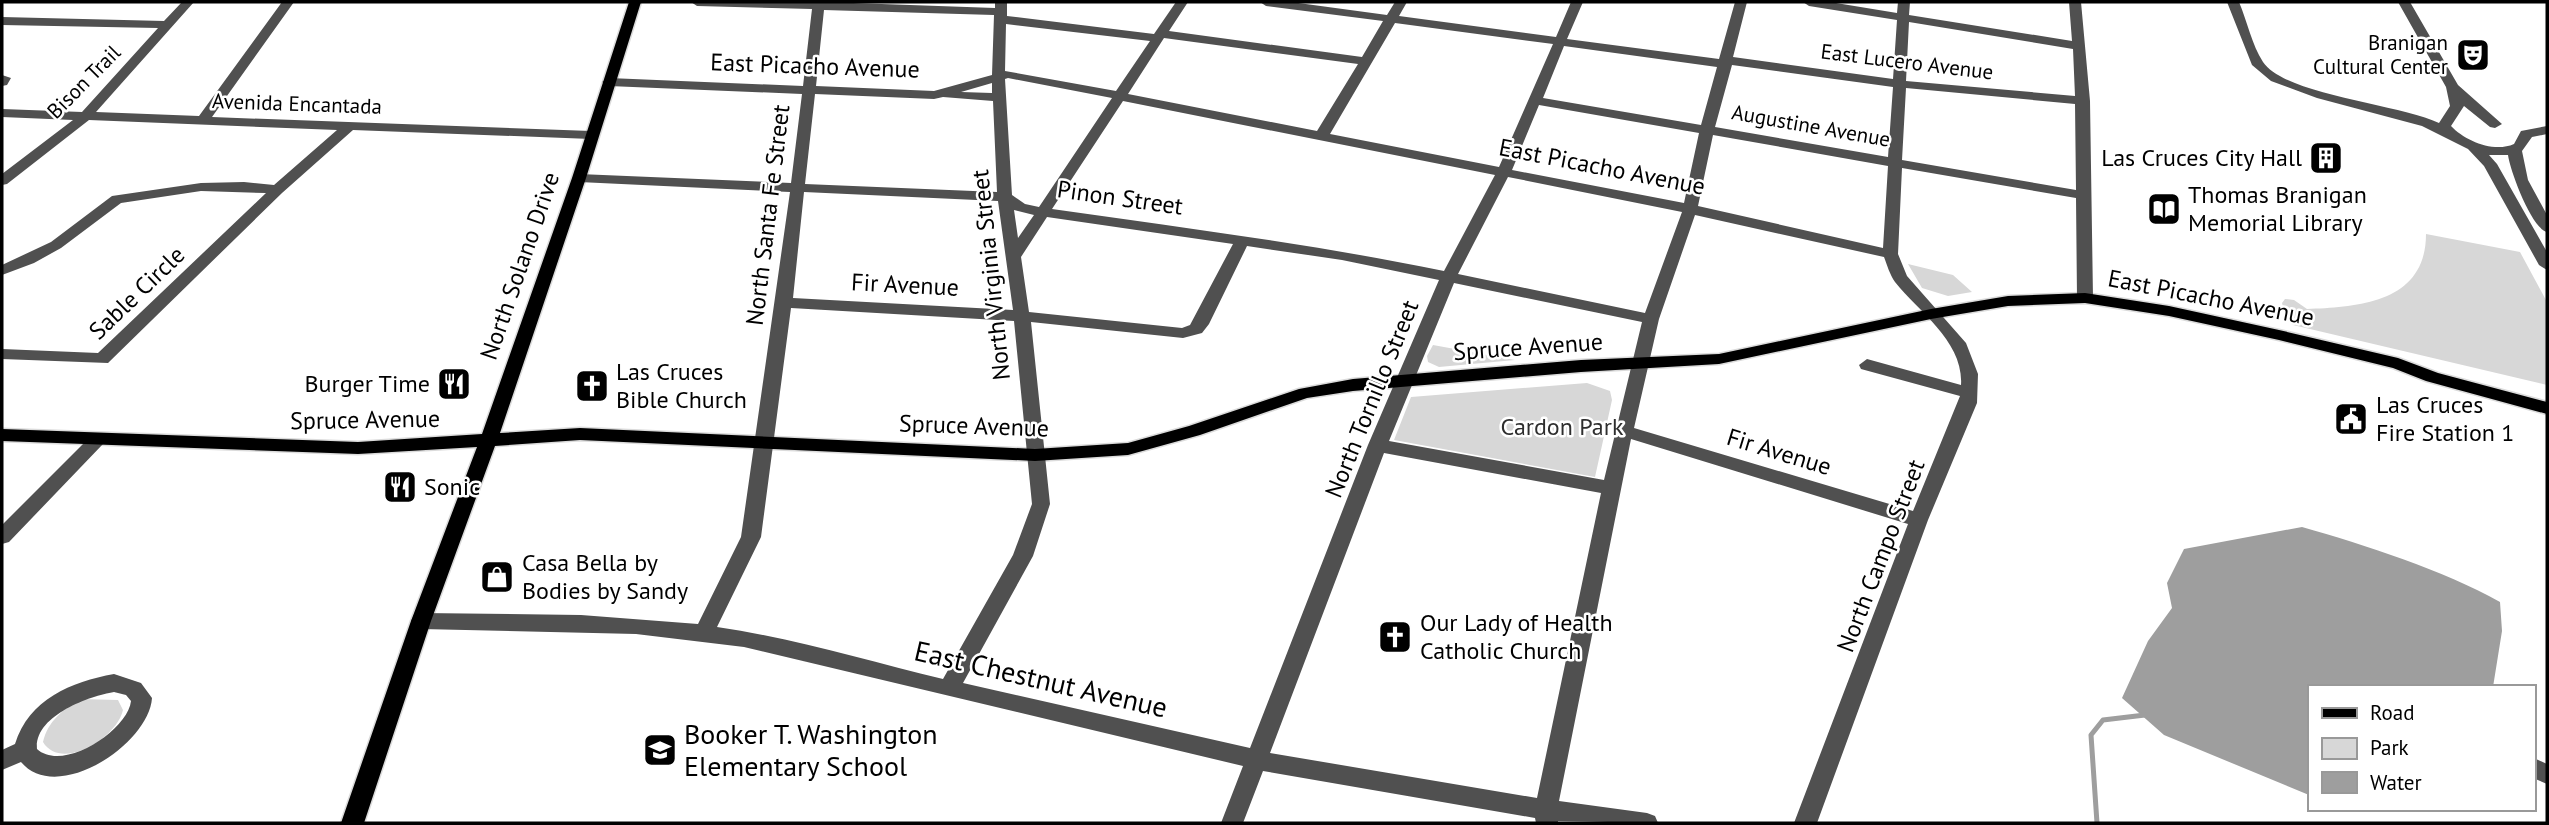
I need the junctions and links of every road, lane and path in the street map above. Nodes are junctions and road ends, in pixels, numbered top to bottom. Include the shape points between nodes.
1 (188, 2) edge
2 (288, 2) edge
3 (635, 2) edge
4 (697, 2) edge
5 (1182, 2) edge
6 (1266, 2) edge
7 (1401, 2) edge
8 (1577, 2) edge
9 (1741, 2) edge
10 (1808, 2) edge
11 (1903, 2) edge
12 (2075, 2) edge
13 (2233, 2) edge
14 (2404, 2) edge
15 (819, 3) edge
16 (1001, 7) edge
17 (1903, 17) junction
18 (1392, 18) junction
19 (2, 20) edge
20 (167, 25) junction
21 (1159, 36) junction
22 (1561, 42) junction
23 (2080, 46) junction
24 (1367, 61) junction
25 (1726, 62) junction
26 (998, 76) junction
27 (609, 82) junction
28 (1900, 84) junction
29 (2453, 87) junction
30 (808, 89) junction
31 (934, 95) junction
32 (1118, 96) junction
33 (999, 97) junction
34 (1533, 100) junction
35 (2083, 101) junction
36 (2, 113) edge
37 (85, 117) junction
38 (202, 121) junction
39 (2449, 123) junction
40 (2499, 125) junction
41 (348, 127) junction
42 (2547, 128) edge
43 (1707, 130) junction
44 (591, 135) junction
45 (1322, 135) junction
46 (2473, 146) junction
47 (2517, 147) junction
48 (1895, 162) junction
49 (1504, 172) junction
50 (579, 178) junction
51 (2, 181) edge
52 (796, 188) junction
53 (277, 190) junction
54 (2081, 195) junction
55 (1005, 197) junction
56 (1690, 209) junction
57 (1041, 212) junction
58 (2547, 228) edge
59 (1243, 239) junction
60 (1890, 254) junction
61 (1014, 256) junction
62 (2547, 265) edge
63 (2, 270) edge
64 (1449, 276) junction
65 (2085, 298) junction
66 (784, 303) junction
67 (1931, 314) junction
68 (1022, 316) junction
69 (1651, 319) junction
70 (2, 355) edge
71 (1640, 363) junction
72 (2398, 364) junction
73 (1867, 365) dead end
74 (1403, 381) junction
75 (1969, 393) junction
76 (2547, 397) edge
77 (2547, 408) edge
78 (1624, 430) junction
79 (2, 436) edge
80 (97, 440) junction
81 (488, 441) junction
82 (764, 443) junction
83 (1377, 445) junction
84 (1035, 456) junction
85 (1611, 488) junction
86 (1919, 520) junction
87 (2, 537) edge
88 (421, 621) junction
89 (704, 632) junction
90 (949, 688) junction
91 (26, 749) junction
92 (1255, 760) junction
93 (2, 761) edge
94 (1546, 816) edge
95 (352, 823) edge
96 (1233, 823) edge
97 (1647, 823) edge
98 (1806, 823) edge

1 - 20 street, Bison Trail
2 - 38 street
3 - 27 main road, North Solano Drive
4 - 15 street
5 - 21 street
6 - 18 street, East Lucero Avenue
7 - 18 street
8 - 22 street, North Tornillo Street
9 - 25 street
10 - 17 street
11 - 17 street
12 - 23 street
13 - 39 street via 2263,70 2300,88
14 - 29 street
15 - 16 street
15 - 30 street, North Santa Fe Street
16 - 21 street
16 - 26 street, North Virginia Street
17 - 23 street
17 - 28 street
18 - 22 street, East Lucero Avenue
18 - 24 street
19 - 20 street
20 - 37 street, Bison Trail
21 - 24 street
21 - 32 street
22 - 25 street, East Lucero Avenue
22 - 34 street, North Tornillo Street
23 - 35 street
24 - 45 street
25 - 28 street, East Lucero Avenue
25 - 43 street
26 - 31 street, East Picacho Avenue
26 - 32 street, East Picacho Avenue via 1008,74
26 - 33 street, North Virginia Street
27 - 30 street, East Picacho Avenue
27 - 44 main road, North Solano Drive
28 - 35 street, East Lucero Avenue
28 - 48 street
29 - 39 street via 2457,106
29 - 40 street
30 - 31 street, East Picacho Avenue
30 - 52 street, North Santa Fe Street
31 - 33 street
32 - 45 street, East Picacho Avenue
32 - 57 street
33 - 55 street, North Virginia Street
34 - 43 street, Augustine Avenue
34 - 49 street, North Tornillo Street
35 - 54 street
36 - 37 street, Avenida Encantada
37 - 38 street, Avenida Encantada
37 - 51 street, Bison Trail
38 - 41 street, Avenida Encantada
39 - 40 street via 2467,117
39 - 46 street
40 - 42 street
40 - 47 street via 2516,136
41 - 44 street, Avenida Encantada
41 - 53 street, Sable Circle
42 - 47 street via 2526,134
43 - 48 street, Augustine Avenue
43 - 56 street
44 - 50 main road, North Solano Drive
45 - 49 street, East Picacho Avenue
46 - 47 street via 2497,151
46 - 62 street via 2490,164
47 - 58 street via 2515,164 2520,178
48 - 54 street, Augustine Avenue
48 - 60 street
49 - 56 street, East Picacho Avenue
49 - 64 street, North Tornillo Street
50 - 52 street, Pinon Street
50 - 81 main road, North Solano Drive
52 - 55 street, Pinon Street
52 - 66 street, North Santa Fe Street
53 - 63 street via 201,187 117,199 56,245
53 - 70 street, Sable Circle via 102,359
54 - 65 street
55 - 57 street, Pinon Street
55 - 61 street, North Virginia Street
56 - 60 street, East Picacho Avenue
56 - 69 street
57 - 59 street, Pinon Street
57 - 61 street
59 - 64 street, Pinon Street
59 - 68 street, Fir Avenue via 1201,324 1190,332 1174,334
60 - 67 street via 1900,278
61 - 68 street, North Virginia Street
64 - 69 street, Pinon Street
64 - 74 street, North Tornillo Street
65 - 67 main road, East Picacho Avenue via 2008,301
65 - 72 main road, East Picacho Avenue via 2169,311
66 - 68 street, Fir Avenue
66 - 82 street, North Santa Fe Street
67 - 71 main road, Spruce Avenue via 1719,359
67 - 75 street, North Campo Street via 1958,343 1970,374
68 - 84 street, North Virginia Street
69 - 71 street
71 - 74 main road, Spruce Avenue
71 - 78 street
72 - 76 main road via 2427,366
72 - 77 main road, East Picacho Avenue
73 - 75 street
74 - 83 street, North Tornillo Street
74 - 84 main road, Spruce Avenue via 1305,393 1128,449
75 - 86 street, North Campo Street
78 - 85 street
78 - 86 street, Fir Avenue
79 - 80 main road, Spruce Avenue
80 - 81 main road, Spruce Avenue via 358,448
80 - 87 street
81 - 82 main road, Spruce Avenue via 580,435
81 - 88 main road, North Solano Drive
82 - 84 main road, Spruce Avenue
82 - 89 street, North Santa Fe Street via 751,537
83 - 85 street
83 - 92 street, North Tornillo Street
84 - 90 street, North Virginia Street via 1041,504 1023,556
85 - 94 street
86 - 98 street, North Campo Street
88 - 89 street, East Chestnut Avenue via 549,622
88 - 95 main road, North Solano Drive
89 - 90 street, East Chestnut Avenue via 808,651 847,665
90 - 92 street, East Chestnut Avenue
91 - 91 street via 30,760 60,766 100,753 130,729 139,715 142,703 138,692 114,683 76,693 38,720
91 - 93 street
92 - 94 street, East Chestnut Avenue
92 - 96 street, North Tornillo Street
94 - 97 street, East Chestnut Avenue

